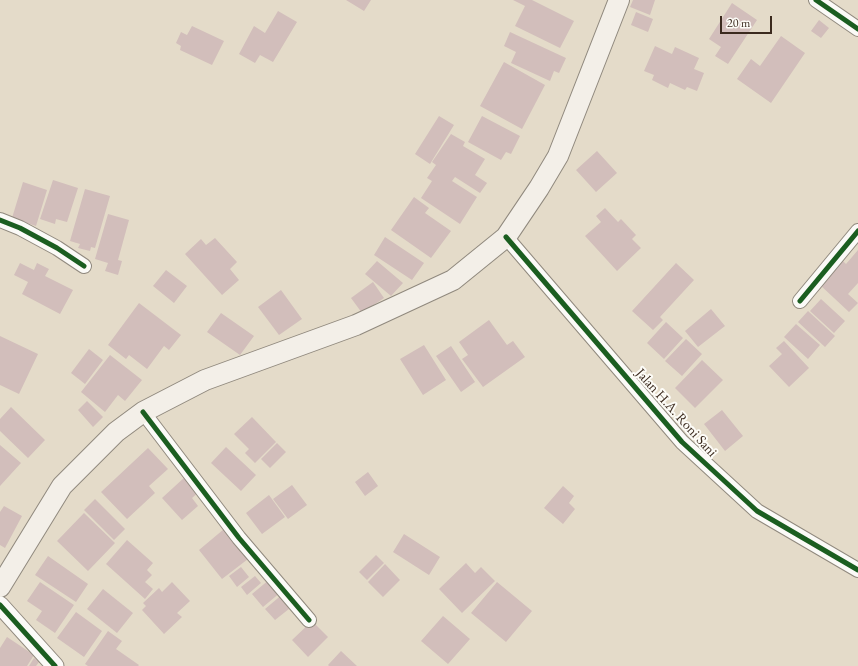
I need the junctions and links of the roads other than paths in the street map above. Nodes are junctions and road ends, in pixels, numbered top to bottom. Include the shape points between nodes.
1 (620, 0) edge
2 (816, 0) edge
3 (858, 29) edge
4 (0, 220) edge
5 (858, 231) edge
6 (506, 237) junction
7 (84, 266) dead end
8 (800, 301) dead end
9 (143, 412) junction
10 (858, 570) edge
11 (0, 587) edge
12 (0, 605) edge
13 (309, 620) dead end
14 (55, 666) edge

1 - 6 main road via 558,156
2 - 3 street
4 - 7 street via 57,248
5 - 8 street
6 - 9 main road via 453,280 356,325 205,380
6 - 10 street, Jalan H.A. Roni Sani via 682,442 757,511
9 - 11 main road via 116,432 62,486
9 - 13 street via 240,538
12 - 14 street

